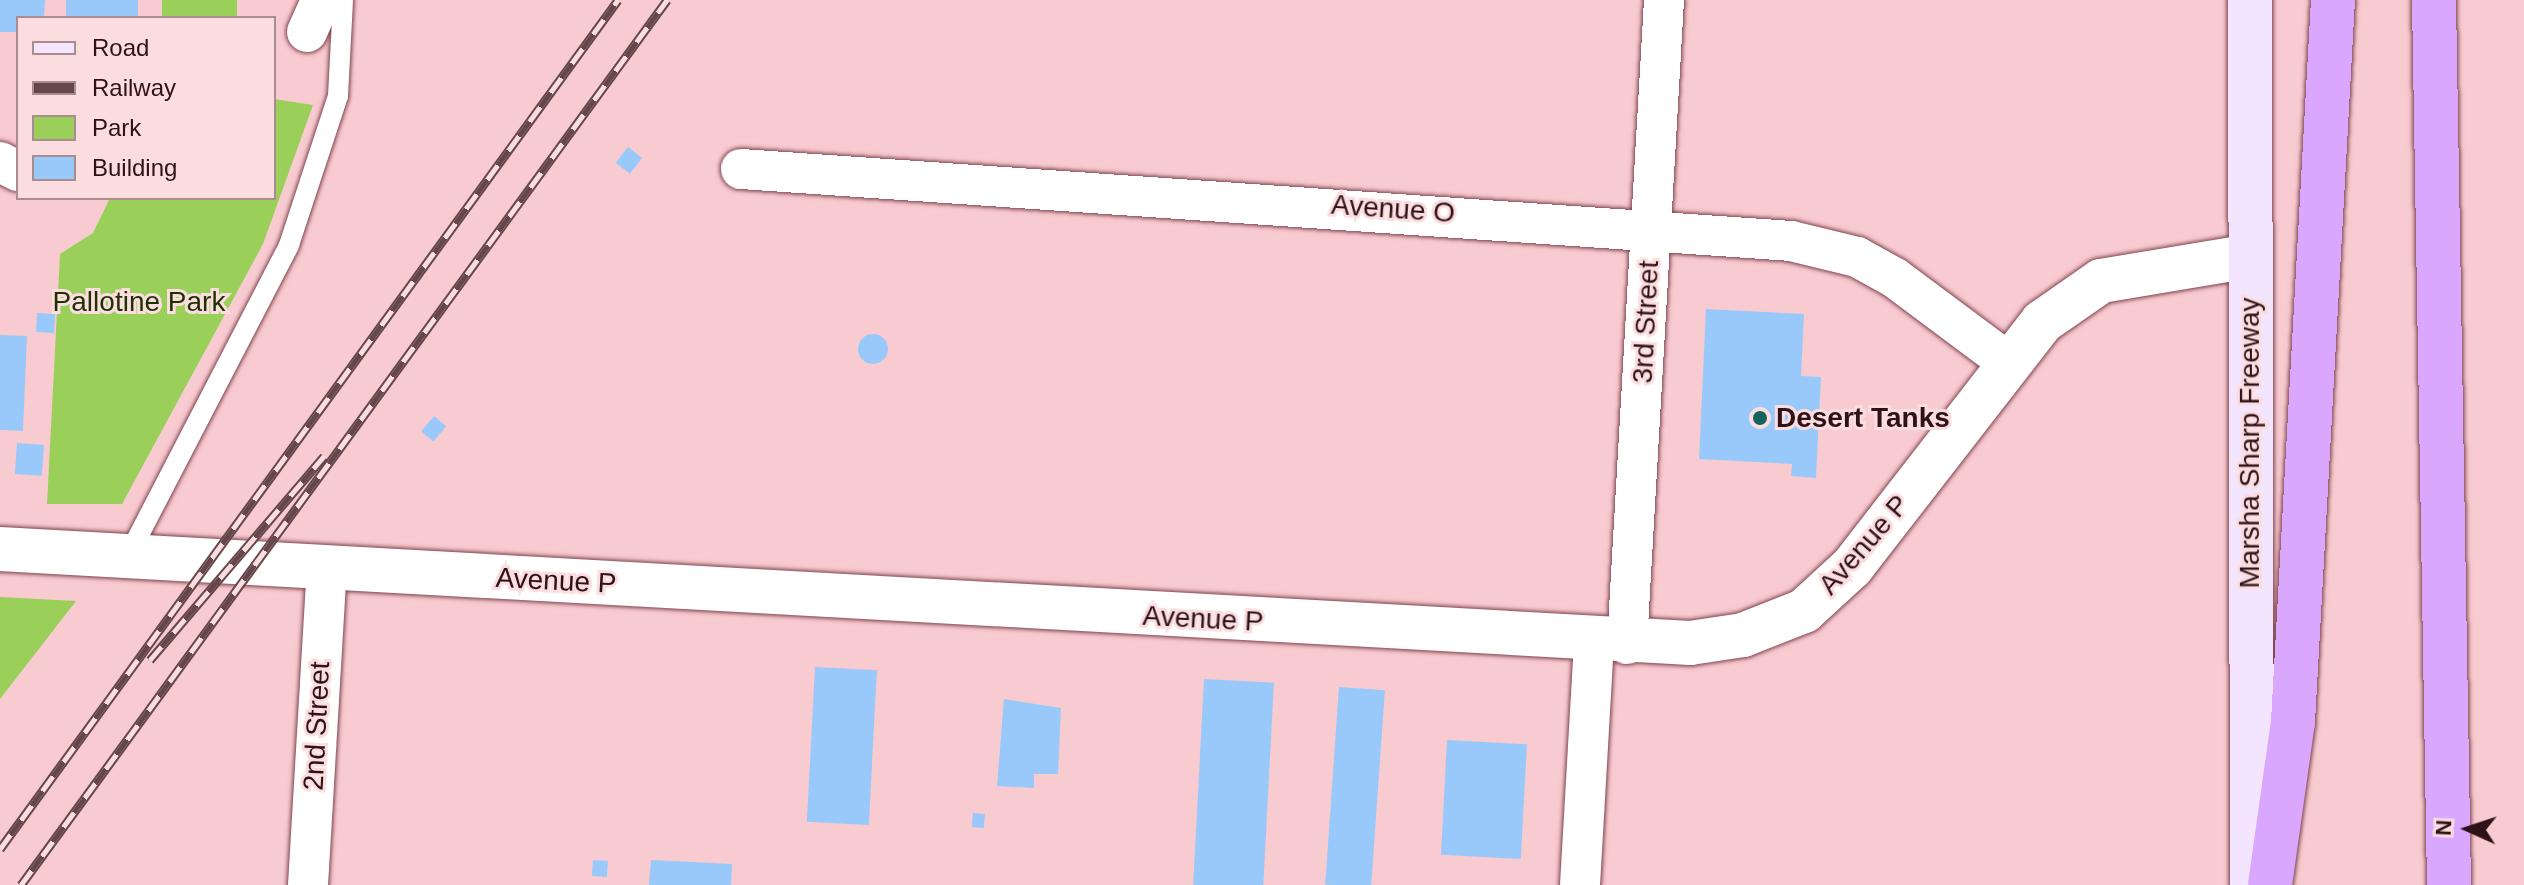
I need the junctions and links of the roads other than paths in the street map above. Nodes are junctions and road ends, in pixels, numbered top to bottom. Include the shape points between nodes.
1 (343, 0) edge
2 (1664, 0) edge
3 (2250, 0) edge
4 (2333, 0) edge
5 (2434, 0) edge
6 (741, 169) dead end
7 (1652, 227) junction
8 (2250, 256) junction
9 (2009, 363) junction
10 (0, 549) edge
11 (128, 556) junction
12 (327, 567) junction
13 (1610, 643) junction
14 (308, 885) edge
15 (1580, 885) edge
16 (2252, 885) edge
17 (2270, 885) edge
18 (2449, 885) edge

1 - 11 lane via 338,96 289,245
2 - 7 street, 3rd Street
3 - 8 main road, Marsha Sharp Freeway
4 - 17 highway via 2293,722
5 - 18 highway
6 - 7 street, Avenue O
7 - 9 street, Avenue O via 1791,241 1857,257
7 - 13 street, 3rd Street
8 - 9 street, Avenue P via 2101,281 2042,322
8 - 16 main road, Marsha Sharp Freeway
9 - 13 street, Avenue P via 1852,567 1804,611 1743,635
10 - 11 street, Avenue P
11 - 12 street, Avenue P
12 - 13 street, Avenue P
12 - 14 street, 2nd Street
13 - 15 street, 3rd Street

